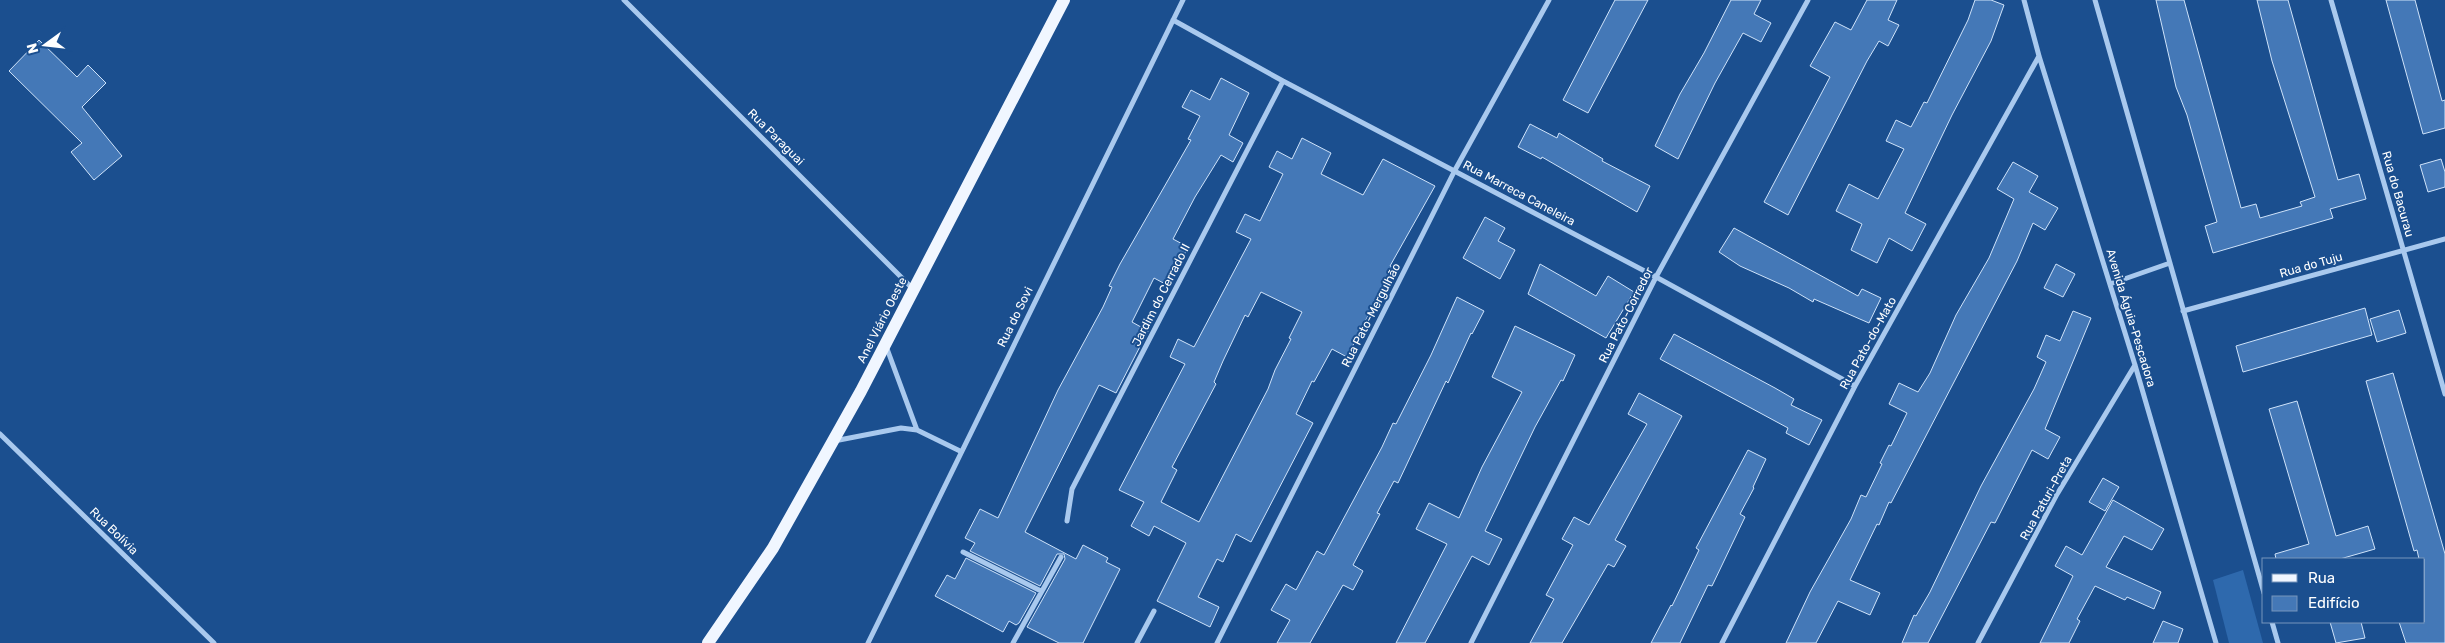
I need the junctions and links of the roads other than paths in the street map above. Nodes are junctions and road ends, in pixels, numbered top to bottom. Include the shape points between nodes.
1 (624, 0) edge
2 (1064, 0) edge
3 (1183, 0) edge
4 (1549, 0) edge
5 (1808, 0) edge
6 (2024, 0) edge
7 (2095, 0) edge
8 (2331, 0) edge
9 (1172, 20) junction
10 (2039, 56) junction
11 (1283, 81) junction
12 (1455, 170) junction
13 (2445, 239) edge
14 (2404, 250) junction
15 (2170, 263) junction
16 (1656, 277) junction
17 (2110, 284) junction
18 (913, 289) junction
19 (2184, 311) junction
20 (885, 345) junction
21 (2135, 365) junction
22 (1855, 386) junction
23 (2445, 394) edge
24 (917, 430) junction
25 (0, 434) edge
26 (834, 441) junction
27 (960, 451) junction
28 (1067, 521) dead end
29 (963, 552) dead end
30 (1061, 557) dead end
31 (2262, 586) edge
32 (1041, 591) junction
33 (1154, 611) dead end
34 (2272, 623) edge
35 (214, 643) edge
36 (708, 643) edge
37 (868, 643) edge
38 (1013, 643) edge
39 (1136, 643) edge
40 (1217, 643) edge
41 (1471, 643) edge
42 (1722, 643) edge
43 (1978, 643) edge
44 (2216, 643) edge
45 (2278, 643) edge

1 - 18 street, Rua Paraguai
2 - 18 main road, Anel Viário Oeste
3 - 9 street, Rua do Sovi
4 - 12 street, Rua Pato-Mergulhão
5 - 16 street, Rua Pato-Corredor
6 - 10 street, Avenida Águia-Pescadora
7 - 15 street
8 - 14 street, Rua do Bacurau
9 - 11 street, Rua Marreca Caneleira
9 - 27 street, Rua do Sovi
10 - 17 street, Avenida Águia-Pescadora
10 - 22 street, Rua Pato-do-Mato
11 - 12 street, Rua Marreca Caneleira
11 - 28 street, Jardim do Cerrado II via 1072,489
12 - 16 street, Rua Marreca Caneleira
12 - 40 street, Rua Pato-Mergulhão
13 - 14 street, Rua do Tuju
14 - 19 street, Rua do Tuju
14 - 23 street, Rua do Bacurau
15 - 17 street
15 - 19 street
16 - 22 street, Rua Marreca Caneleira
16 - 41 street, Rua Pato-Corredor
17 - 21 street, Avenida Águia-Pescadora
18 - 20 main road, Anel Viário Oeste
19 - 31 street
20 - 24 street
20 - 26 main road, Anel Viário Oeste
21 - 43 street, Rua Paturi-Preta via 2056,496
21 - 44 street, Avenida Águia-Pescadora
22 - 42 street, Rua Pato-do-Mato
24 - 26 street via 887,430
24 - 27 street
25 - 35 street, Rua Bolívia
26 - 36 main road, Anel Viário Oeste via 773,548
27 - 37 street, Rua do Sovi
29 - 32 street
30 - 32 street
32 - 38 street
33 - 39 street
34 - 45 street

